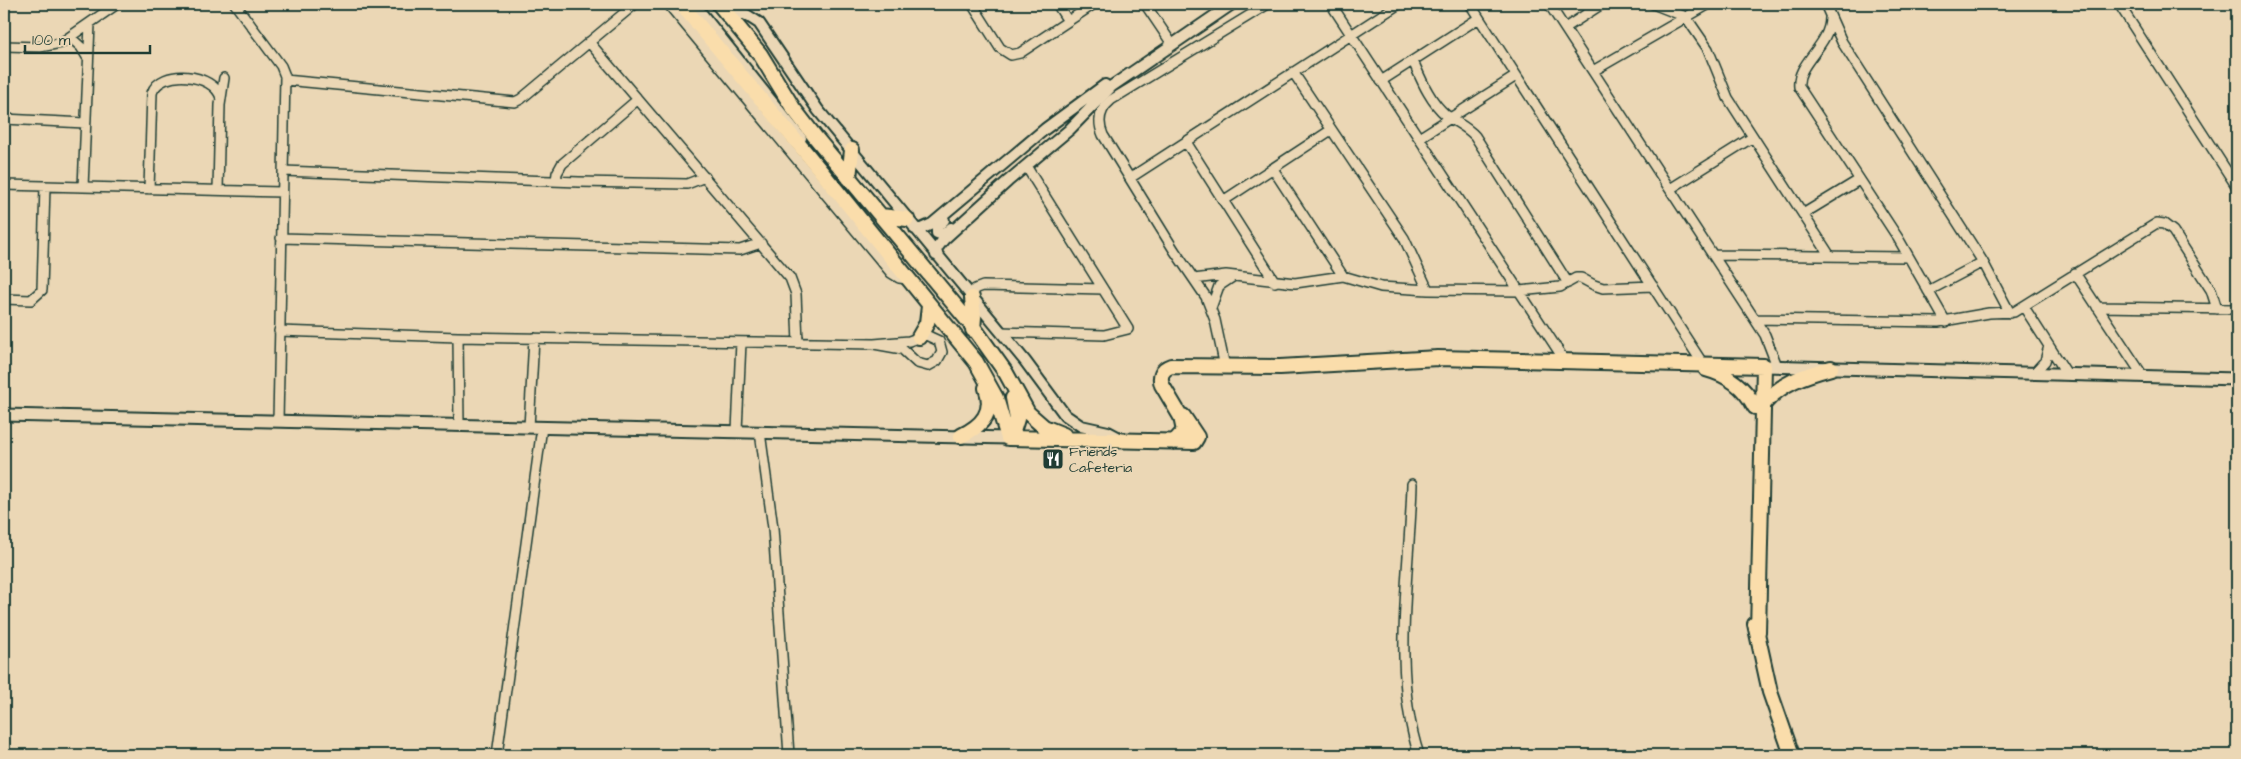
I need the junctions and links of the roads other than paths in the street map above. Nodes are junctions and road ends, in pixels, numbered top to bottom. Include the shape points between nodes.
1 (117, 4) edge
2 (234, 4) edge
3 (635, 4) edge
4 (668, 4) edge
5 (681, 4) edge
6 (694, 4) edge
7 (972, 4) edge
8 (1057, 4) edge
9 (1094, 4) edge
10 (1145, 4) edge
11 (1232, 4) edge
12 (1268, 4) edge
13 (1330, 4) edge
14 (1399, 4) edge
15 (1470, 4) edge
16 (1549, 4) edge
17 (1602, 4) edge
18 (1653, 4) edge
19 (1709, 4) edge
20 (1825, 4) edge
21 (2119, 4) edge
22 (724, 9) edge
23 (1686, 17) junction
24 (1830, 17) junction
25 (1479, 18) junction
26 (1068, 21) junction
27 (90, 24) junction
28 (1565, 28) junction
29 (1351, 35) junction
30 (71, 38) junction
31 (589, 42) junction
32 (1172, 44) junction
33 (4, 46) edge
34 (87, 57) junction
35 (1413, 61) junction
36 (1143, 63) junction
37 (1593, 71) junction
38 (1293, 72) junction
39 (1516, 76) junction
40 (224, 78) dead end
41 (285, 80) junction
42 (1381, 81) junction
43 (221, 98) junction
44 (637, 100) junction
45 (759, 104) junction
46 (1450, 118) junction
47 (4, 120) edge
48 (85, 123) junction
49 (1331, 130) junction
50 (1753, 137) junction
51 (1419, 138) junction
52 (1186, 142) junction
53 (852, 150) junction
54 (807, 154) junction
55 (1026, 166) junction
56 (1273, 168) junction
57 (283, 171) junction
58 (705, 177) junction
59 (849, 178) junction
60 (1130, 178) junction
61 (1860, 180) junction
62 (556, 182) junction
63 (4, 185) edge
64 (45, 186) junction
65 (83, 187) junction
66 (150, 188) junction
67 (2237, 188) edge
68 (1670, 189) junction
69 (218, 190) junction
70 (282, 192) junction
71 (965, 197) junction
72 (1223, 201) junction
73 (977, 210) junction
74 (1803, 214) junction
75 (881, 216) junction
76 (911, 224) junction
77 (281, 238) junction
78 (761, 244) junction
79 (936, 255) junction
80 (1713, 255) junction
81 (1830, 256) junction
82 (1908, 257) junction
83 (1983, 262) junction
84 (2075, 273) junction
85 (1234, 276) junction
86 (1343, 276) junction
87 (908, 279) junction
88 (1194, 279) junction
89 (1275, 282) junction
90 (1568, 283) junction
91 (1652, 286) junction
92 (1103, 289) junction
93 (1428, 290) junction
94 (1519, 291) junction
95 (1928, 291) junction
96 (972, 298) junction
97 (4, 299) edge
98 (2097, 306) junction
99 (2024, 307) junction
100 (1211, 308) junction
101 (2217, 309) junction
102 (933, 310) junction
103 (2237, 310) edge
104 (2010, 313) junction
105 (1755, 319) junction
106 (1946, 322) junction
107 (974, 328) junction
108 (280, 331) junction
109 (1001, 332) junction
110 (458, 337) junction
111 (919, 337) junction
112 (534, 338) junction
113 (955, 339) junction
114 (740, 342) junction
115 (798, 343) junction
116 (874, 344) junction
117 (2049, 346) junction
118 (995, 358) junction
119 (1565, 361) junction
120 (1697, 364) junction
121 (1765, 366) junction
122 (1224, 367) junction
123 (1830, 368) junction
124 (2034, 373) junction
125 (2067, 374) junction
126 (2143, 376) junction
127 (2237, 379) edge
128 (1759, 406) junction
129 (1179, 412) junction
130 (4, 415) edge
131 (278, 421) junction
132 (458, 425) junction
133 (529, 426) junction
134 (542, 427) junction
135 (737, 432) junction
136 (760, 432) junction
137 (961, 436) junction
138 (1010, 438) junction
139 (1074, 438) junction
140 (1124, 441) junction
141 (1174, 442) junction
142 (1412, 484) dead end
143 (497, 755) edge
144 (789, 755) edge
145 (1419, 755) edge
146 (1792, 755) edge

1 - 27 street
2 - 41 street via 281,66
3 - 31 street
4 - 45 street
5 - 45 main road
6 - 54 street via 799,134
7 - 26 street via 1000,48 1011,55 1018,54
8 - 26 street
9 - 26 street
10 - 32 street
11 - 32 street
12 - 60 street via 1104,107 1099,120 1101,130
13 - 29 street
14 - 29 street
15 - 25 street
16 - 28 street
17 - 28 street
18 - 23 street
19 - 23 street
20 - 24 street
21 - 67 street
22 - 53 street via 745,14 759,23 818,110
22 - 59 main road via 760,54 804,123
23 - 37 street
23 - 50 street via 1712,55 1728,98
24 - 61 street via 1823,41 1800,76 1799,87
24 - 83 street via 1842,42
25 - 35 street
25 - 39 street
27 - 30 street
27 - 34 street
28 - 37 street
29 - 38 street
29 - 42 street
30 - 33 street via 47,46
30 - 34 street
31 - 41 street via 515,102
31 - 44 street
32 - 36 street
34 - 48 street
35 - 42 street
35 - 46 street via 1436,103
36 - 55 street via 1107,90
36 - 71 street via 1061,116
37 - 68 street
38 - 49 street
38 - 52 street
39 - 46 street
39 - 91 street
40 - 43 street
41 - 57 street
42 - 51 street
43 - 66 street via 215,86 204,80 167,78 157,83 152,93
43 - 69 street
44 - 58 street
44 - 62 street via 560,167
45 - 54 main road
45 - 87 street via 891,273
46 - 51 street
46 - 90 street via 1460,122 1475,136
47 - 48 street
48 - 65 street
49 - 56 street
49 - 93 street via 1404,238
50 - 68 street
50 - 74 street
51 - 94 street
52 - 60 street
52 - 72 street
53 - 59 main road
53 - 76 street
54 - 87 main road
55 - 73 street
55 - 92 street
56 - 72 street
56 - 86 street
57 - 62 street
57 - 70 street
58 - 62 street via 687,184
58 - 78 street
59 - 75 main road
60 - 88 street
61 - 74 street
61 - 82 street
63 - 64 street
64 - 65 street
64 - 97 street via 42,290 31,300
65 - 66 street
66 - 69 street
68 - 80 street
69 - 70 street
70 - 77 street
71 - 73 street via 937,227 937,233 945,234
71 - 76 street via 932,224 921,229
72 - 89 street
73 - 79 street via 941,242
74 - 81 street
75 - 76 main road
75 - 107 main road
76 - 79 street
77 - 78 street via 740,250
77 - 108 street
78 - 115 street via 793,283
79 - 96 street
80 - 81 street
80 - 105 street
81 - 82 street
82 - 95 street
83 - 95 street
83 - 104 street
84 - 98 street
84 - 99 street
84 - 101 street via 2150,225 2164,224 2173,231 2210,290
85 - 88 street via 1212,275
85 - 89 street
85 - 100 street via 1219,286
86 - 89 street via 1295,283
86 - 93 street via 1381,287
87 - 102 main road
88 - 100 street
90 - 91 street via 1581,278 1603,288
90 - 94 street via 1560,287
91 - 120 street
92 - 96 street via 983,286 975,289
92 - 109 street via 1128,329 1104,335
93 - 94 street
94 - 119 street
95 - 106 street
96 - 107 main road
96 - 109 street
98 - 101 street
98 - 126 street
99 - 104 street
99 - 117 street
100 - 122 street
101 - 103 street
102 - 107 main road via 963,338 969,337
102 - 111 main road
102 - 113 main road
104 - 106 street via 1989,312
105 - 106 street
105 - 121 street via 1770,345
107 - 118 main road
108 - 110 street
108 - 131 street
109 - 140 street via 1065,416 1081,426 1108,432
110 - 112 street
110 - 132 street
111 - 116 street via 904,342
111 - 116 street via 933,337 940,344 941,355 934,364 920,365 902,349
112 - 114 street
112 - 133 street
113 - 137 main road via 983,382 989,402 984,421
113 - 138 main road via 976,362 992,388
114 - 115 street
114 - 135 street
115 - 116 street
117 - 124 street via 2044,361
117 - 125 street
118 - 138 main road via 1008,385 1016,413 1016,426
118 - 139 main road via 1023,408 1050,430
119 - 120 main road
119 - 122 main road via 1428,358
120 - 121 main road
120 - 128 main road via 1731,379
121 - 123 main road
121 - 128 main road
122 - 129 main road via 1174,365 1165,369 1161,381
123 - 124 main road
123 - 128 main road via 1793,381
124 - 125 main road
125 - 126 main road
126 - 127 main road
128 - 146 main road via 1758,632 1770,692
129 - 141 main road via 1184,431
129 - 141 main road via 1197,439 1192,443
130 - 131 main road
131 - 132 main road
132 - 133 main road
133 - 134 main road
134 - 135 main road
134 - 143 street
135 - 136 main road
136 - 137 main road
136 - 144 street via 772,528
137 - 138 main road
138 - 139 main road
139 - 140 main road
140 - 141 main road
142 - 145 street via 1404,660 1408,705

